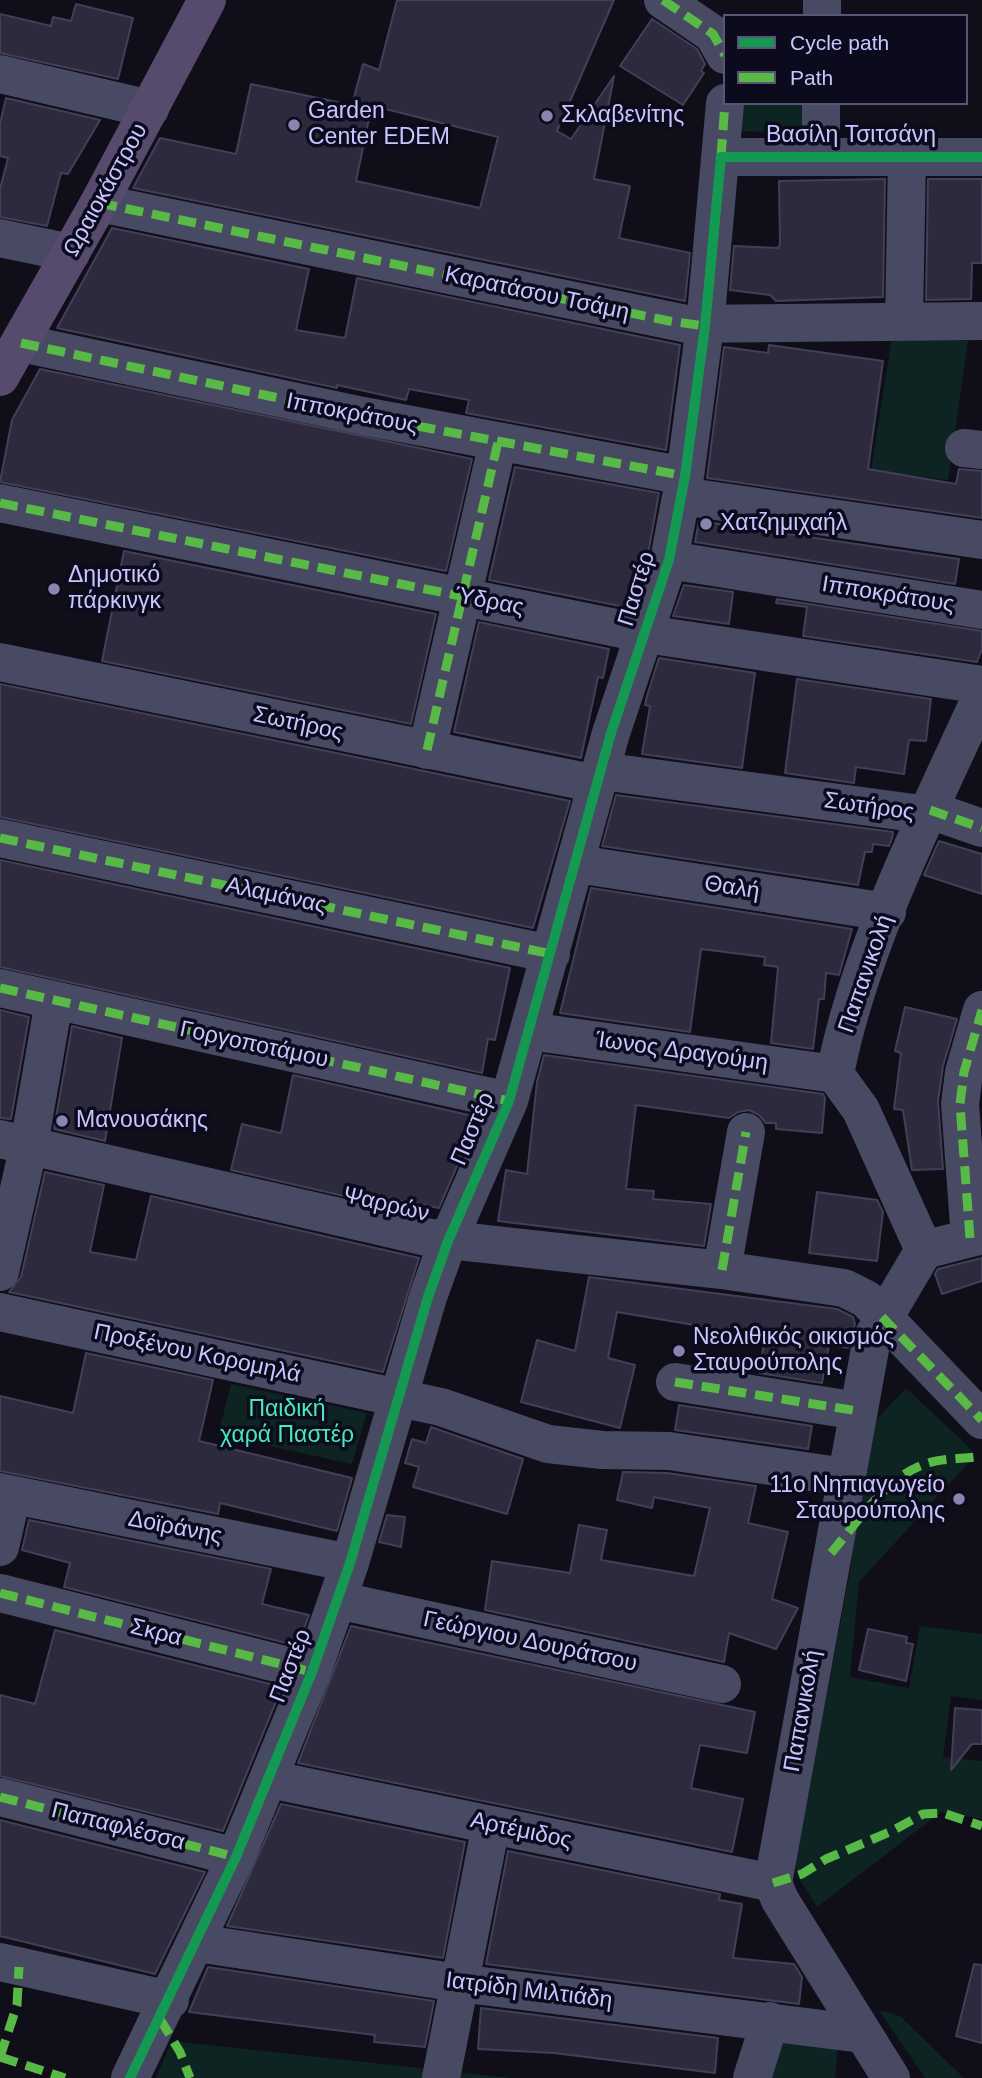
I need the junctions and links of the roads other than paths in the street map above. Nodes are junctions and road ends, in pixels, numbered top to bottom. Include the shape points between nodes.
1 (206, 0) edge
2 (663, 0) edge
3 (718, 30) edge
4 (0, 74) edge
5 (725, 105) edge
6 (821, 105) edge
7 (150, 109) junction
8 (720, 157) junction
9 (821, 157) junction
10 (982, 157) edge
11 (907, 158) junction
12 (99, 203) junction
13 (0, 238) edge
14 (71, 253) junction
15 (982, 321) edge
16 (904, 322) junction
17 (705, 326) junction
18 (21, 343) junction
19 (0, 377) edge
20 (498, 442) junction
21 (683, 486) junction
22 (0, 503) edge
23 (982, 540) edge
24 (670, 560) junction
25 (464, 597) junction
26 (982, 610) edge
27 (646, 634) junction
28 (0, 662) edge
29 (982, 685) edge
30 (982, 695) edge
31 (427, 750) junction
32 (599, 778) junction
33 (929, 812) junction
34 (982, 828) edge
35 (0, 838) edge
36 (577, 864) junction
37 (887, 912) junction
38 (551, 954) junction
39 (0, 988) edge
40 (54, 1001) junction
41 (982, 1010) edge
42 (529, 1031) junction
43 (835, 1074) junction
44 (509, 1101) junction
45 (746, 1132) dead end
46 (14, 1142) edge
47 (976, 1237) edge
48 (448, 1241) junction
49 (924, 1250) junction
50 (722, 1270) junction
51 (0, 1272) edge
52 (0, 1312) edge
53 (882, 1317) junction
54 (675, 1382) dead end
55 (400, 1397) junction
56 (858, 1411) junction
57 (982, 1420) edge
58 (845, 1477) junction
59 (6, 1494) edge
60 (0, 1547) edge
61 (350, 1563) junction
62 (0, 1593) edge
63 (337, 1600) junction
64 (312, 1672) junction
65 (722, 1684) dead end
66 (269, 1779) junction
67 (0, 1797) edge
68 (491, 1825) junction
69 (236, 1857) junction
70 (774, 1883) junction
71 (197, 1943) junction
72 (0, 1962) edge
73 (459, 1983) junction
74 (170, 2000) junction
75 (770, 2021) junction
76 (862, 2034) junction
77 (130, 2078) edge
78 (441, 2078) edge
79 (752, 2078) edge
80 (891, 2078) edge

1 - 7 main road, Ωραιοκάστρου
2 - 3 street
4 - 7 street
5 - 8 street, Παστέρ
6 - 9 street
7 - 12 main road, Ωραιοκάστρου
8 - 9 street, Βασίλη Τσιτσάνη
8 - 17 street, Παστέρ
9 - 11 street, Βασίλη Τσιτσάνη
10 - 11 street, Βασίλη Τσιτσάνη
11 - 16 street
12 - 14 main road, Ωραιοκάστρου
12 - 17 street, Καρατάσου Τσάμη
13 - 14 street
14 - 18 main road, Ωραιοκάστρου
15 - 16 street, Καρατάσου Τσάμη
16 - 17 street, Καρατάσου Τσάμη
17 - 21 street, Παστέρ
18 - 19 main road, Ωραιοκάστρου
18 - 20 street, Ιπποκράτους
20 - 21 street, Ιπποκράτους
20 - 25 street
21 - 23 street, Ιπποκράτους
21 - 24 street, Παστέρ
22 - 25 street, Ύδρας
24 - 26 street, Ιπποκράτους
24 - 27 street, Παστέρ
25 - 27 street, Ύδρας
25 - 31 street
27 - 29 street, Ύδρας
27 - 32 street, Παστέρ
28 - 31 street, Σωτήρος
30 - 33 street, Παπανικολή
31 - 32 street, Σωτήρος
32 - 33 street, Σωτήρος
32 - 36 street, Παστέρ
33 - 34 street, Σωτήρος
33 - 37 street, Παπανικολή
35 - 38 street, Αλαμάνας
36 - 37 street, Θαλή
36 - 38 street, Παστέρ
37 - 43 street, Παπανικολή via 854,998
38 - 42 street, Παστέρ
39 - 40 street, Γοργοποτάμου
40 - 44 street, Γοργοποτάμου
40 - 46 street
41 - 47 street via 960,1104
42 - 43 street, Ίωνος Δραγούμη
42 - 44 street, Παστέρ
43 - 49 street via 860,1110
44 - 48 street, Παστέρ
45 - 50 street
46 - 48 street, Ψαρρών
46 - 51 street
47 - 49 street
48 - 50 street, Ψαρρών
48 - 55 street, Παστέρ
49 - 53 street, Παπανικολή
50 - 53 street, Ψαρρών via 844,1288 866,1299
52 - 55 street, Προξένου Κορομηλά
53 - 56 street, Παπανικολή via 872,1338
53 - 57 street, Ψαρρών
54 - 56 street
55 - 58 street, Προξένου Κορομηλά via 548,1444 669,1451
55 - 61 street, Παστέρ
56 - 58 street, Παπανικολή
58 - 70 street, Παπανικολή
59 - 60 street
59 - 61 street, Δοϊράνης
61 - 63 street, Παστέρ
62 - 64 street, Σκρα
63 - 64 street, Παστέρ
63 - 65 street, Γεώργιου Δουράτσου
64 - 66 street, Παστέρ
66 - 68 street, Αρτέμιδος
66 - 69 street, Παστέρ
67 - 69 street, Παπαφλέσσα
68 - 70 street, Αρτέμιδος
68 - 73 street
69 - 71 street, Παστέρ
70 - 76 street
71 - 73 street, Ιατρίδη Μιλτιάδη
71 - 74 street, Παστέρ
72 - 74 street
73 - 75 street, Ιατρίδη Μιλτιάδη
73 - 78 street
74 - 77 street, Παστέρ
75 - 76 street, Ιατρίδη Μιλτιάδη
75 - 79 street
76 - 80 street

